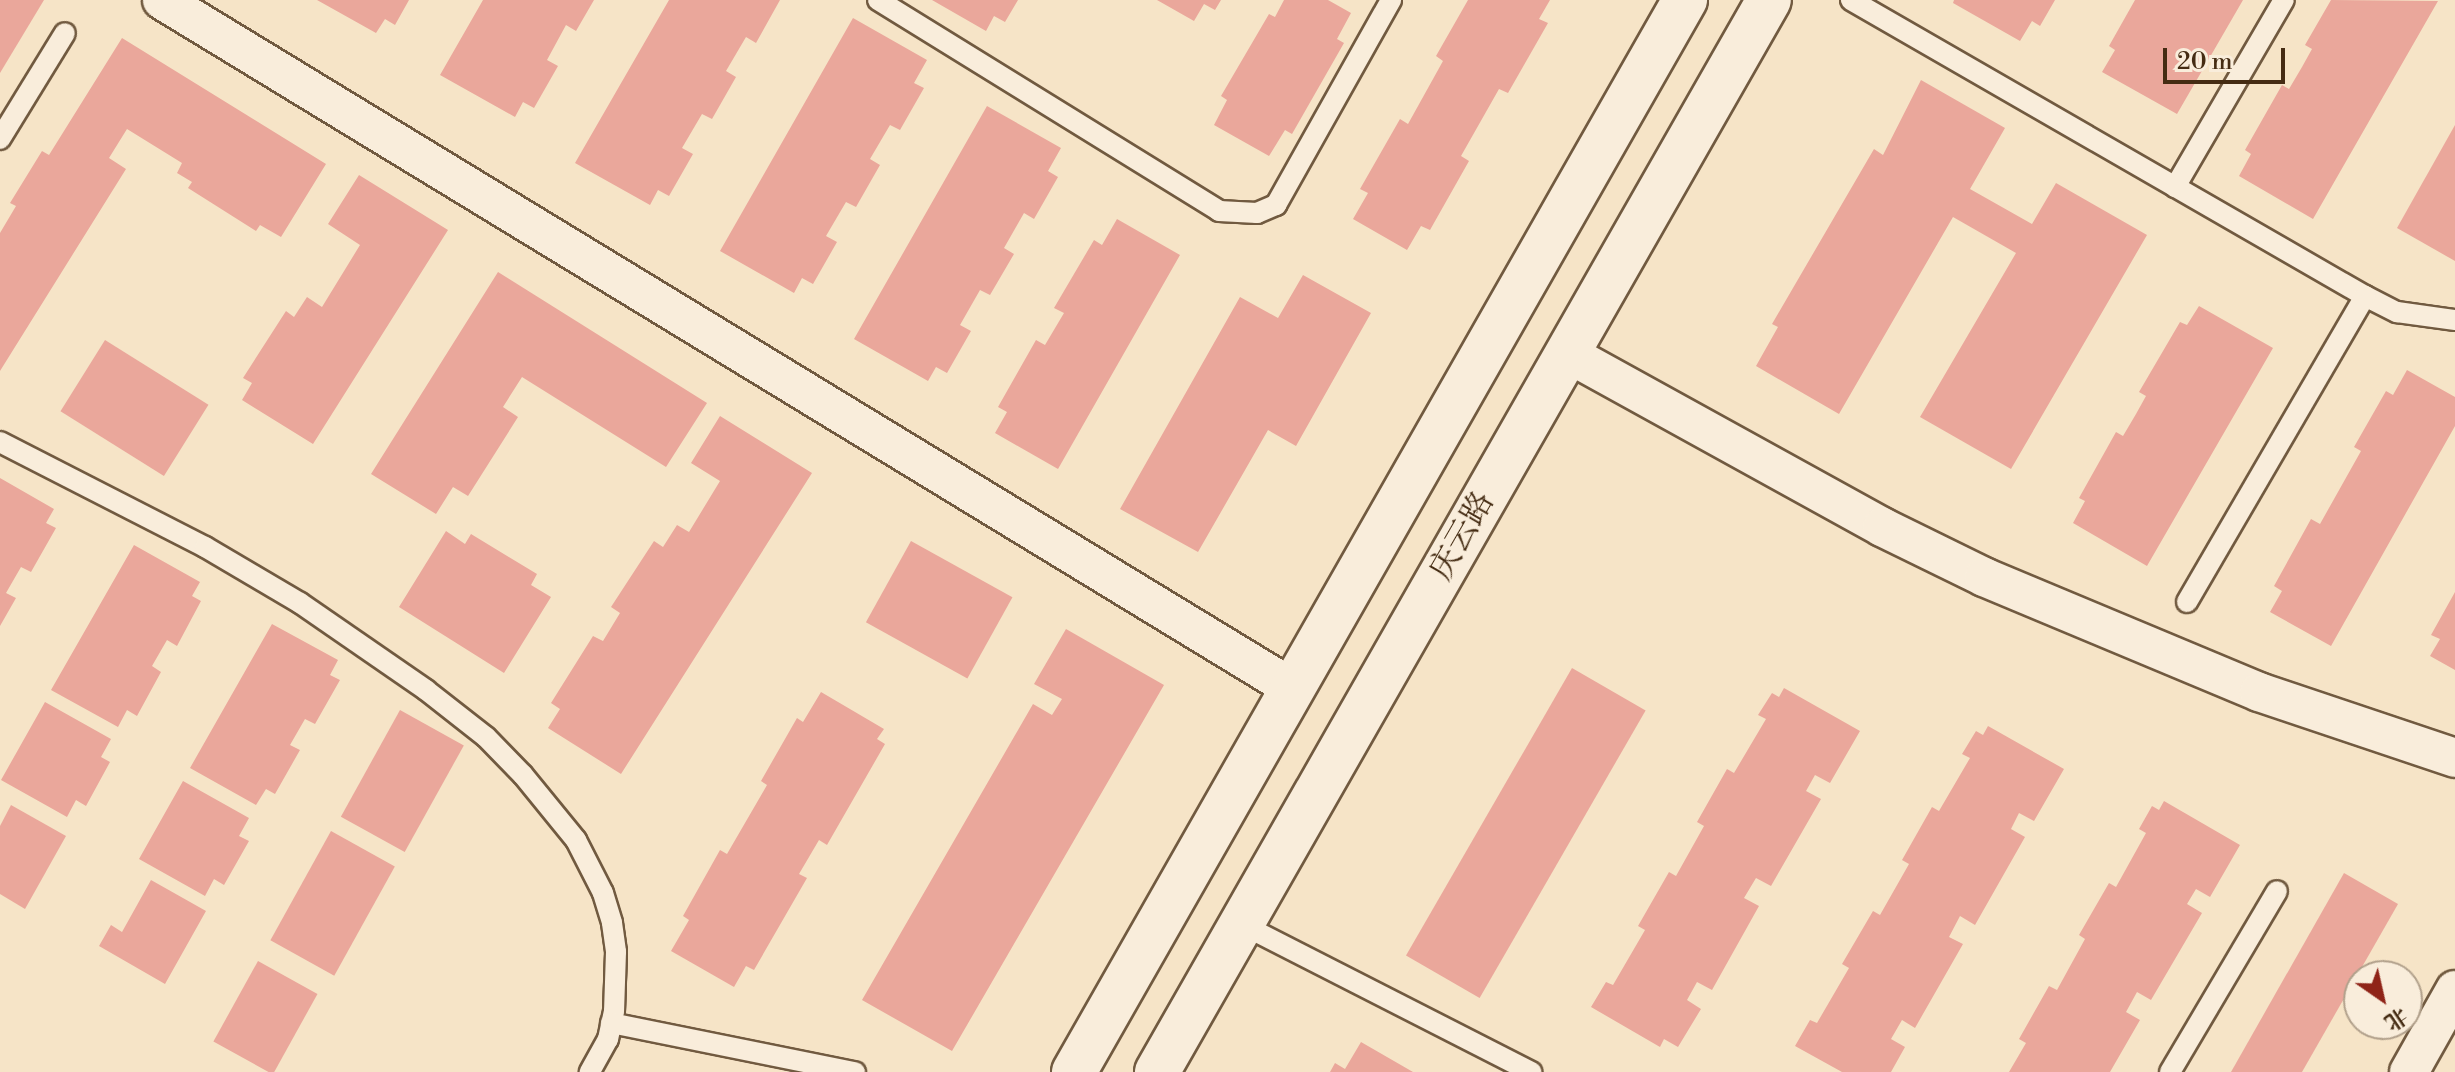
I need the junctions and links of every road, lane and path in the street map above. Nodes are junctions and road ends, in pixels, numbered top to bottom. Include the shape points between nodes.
1 (162, 0) edge
2 (878, 0) edge
3 (1391, 0) edge
4 (1685, 0) edge
5 (1769, 0) edge
6 (1851, 0) edge
7 (2284, 0) edge
8 (65, 33) dead end
9 (0, 139) edge
10 (2175, 187) junction
11 (2365, 296) junction
12 (2455, 320) edge
13 (1567, 353) junction
14 (0, 442) edge
15 (2187, 602) dead end
16 (1292, 688) junction
17 (2455, 758) edge
18 (2277, 891) dead end
19 (1241, 924) junction
20 (2455, 990) edge
21 (611, 1023) junction
22 (590, 1072) edge
23 (855, 1072) edge
24 (1074, 1072) edge
25 (1157, 1072) edge
26 (1532, 1072) edge
27 (2170, 1072) edge
28 (2409, 1072) edge

1 - 16 street
2 - 3 lane via 1219,211 1257,213 1276,205
4 - 16 main road
5 - 13 main road, 庆云路
6 - 10 lane
7 - 10 lane
8 - 9 lane
10 - 11 lane
11 - 12 lane via 2397,312
11 - 15 lane
13 - 17 street via 1984,577 2259,692
13 - 19 main road, 庆云路
14 - 21 lane via 205,547 300,603 486,737 576,840 603,893 616,952
16 - 24 main road
18 - 27 lane
19 - 25 main road, 庆云路
19 - 26 lane
20 - 28 street
21 - 22 lane
21 - 23 lane

